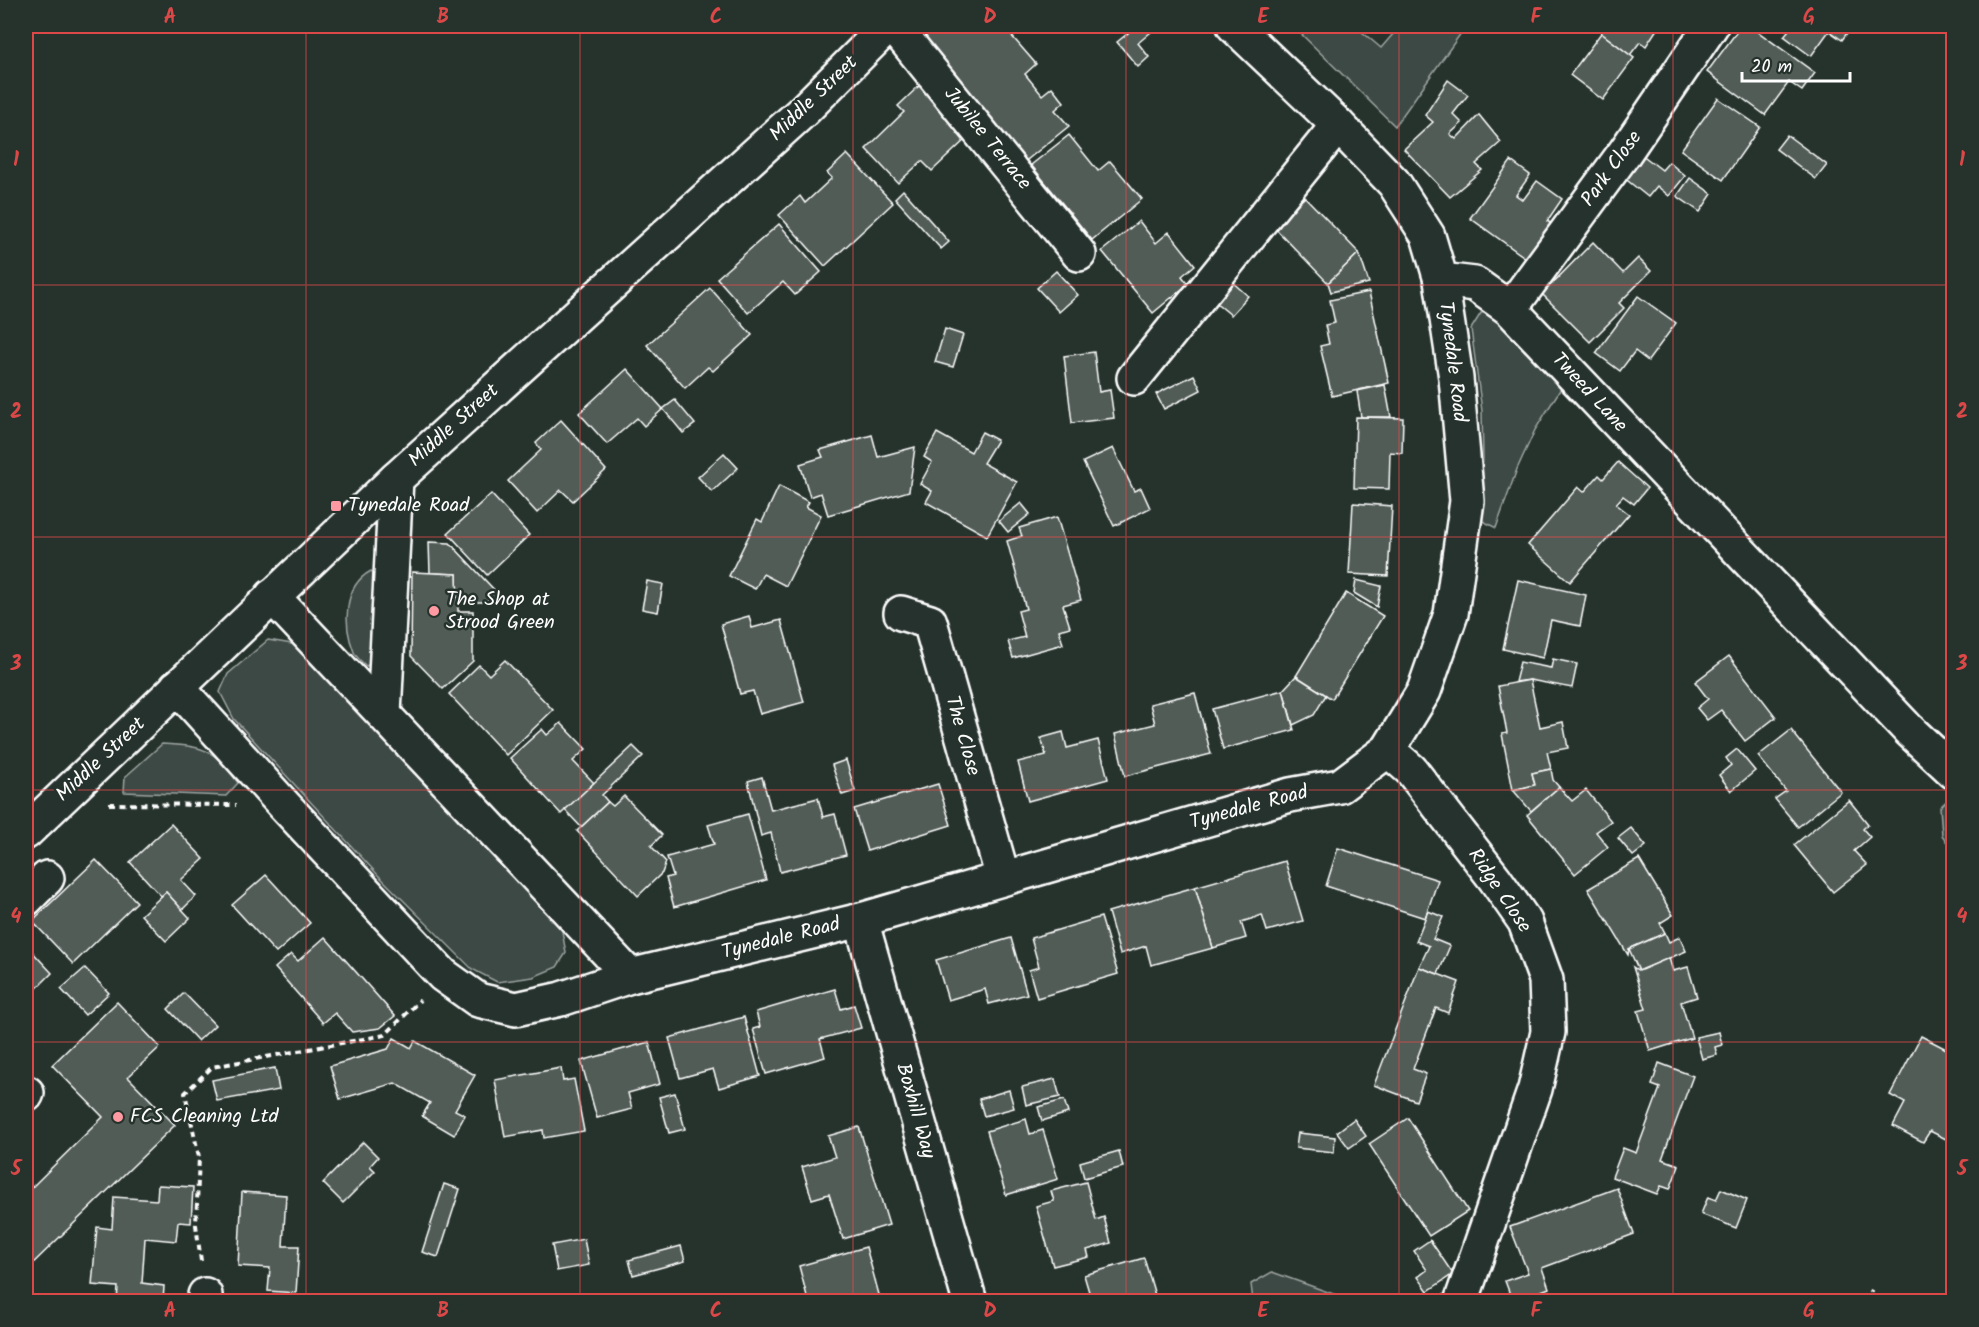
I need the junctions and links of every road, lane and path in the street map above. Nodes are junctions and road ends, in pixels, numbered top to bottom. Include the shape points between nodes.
1 (888, 26) edge
2 (894, 26) edge
3 (1234, 26) edge
4 (1711, 26) edge
5 (1338, 125) junction
6 (1078, 254) dead end
7 (1441, 280) junction
8 (1509, 309) junction
9 (1134, 378) dead end
10 (396, 479) junction
11 (272, 596) junction
12 (902, 613) dead end
13 (177, 687) junction
14 (384, 714) junction
15 (1388, 750) junction
16 (1953, 772) edge
17 (55, 803) junction
18 (285, 806) junction
19 (26, 832) edge
20 (1003, 878) junction
21 (861, 920) junction
22 (444, 975) junction
23 (630, 976) junction
24 (1872, 1290) dead end
25 (205, 1298) edge
26 (970, 1302) edge
27 (1461, 1302) edge
28 (1866, 1302) edge

1 - 10 street, Middle Street via 801,114
2 - 6 street, Jubilee Terrace
3 - 5 street
4 - 8 street, Park Close via 1625,152
5 - 7 street via 1394,183 1428,236
5 - 9 street
7 - 8 street, Tweed Lane via 1475,284
7 - 15 street, Tynedale Road via 1456,378 1467,501 1450,614 1424,691
8 - 16 street, Tweed Lane
10 - 11 street, Middle Street
10 - 14 street
11 - 13 street, Middle Street
11 - 14 street
12 - 20 street, The Close via 930,622
13 - 17 street, Middle Street
13 - 18 street, Tynedale Road
14 - 23 street
15 - 20 street, Tynedale Road via 1340,786 1290,795
15 - 27 street, Ridge Close via 1411,770 1525,922 1546,980 1548,1032 1535,1089
17 - 18 path
17 - 19 street, Middle Street
18 - 22 street, Tynedale Road
20 - 21 street, Tynedale Road
21 - 23 street, Tynedale Road
21 - 26 street, Boxhill Way
22 - 23 street, Tynedale Road via 478,1000 516,1009
22 - 25 path via 385,1035 212,1067 185,1093 199,1157 196,1225
24 - 28 path

